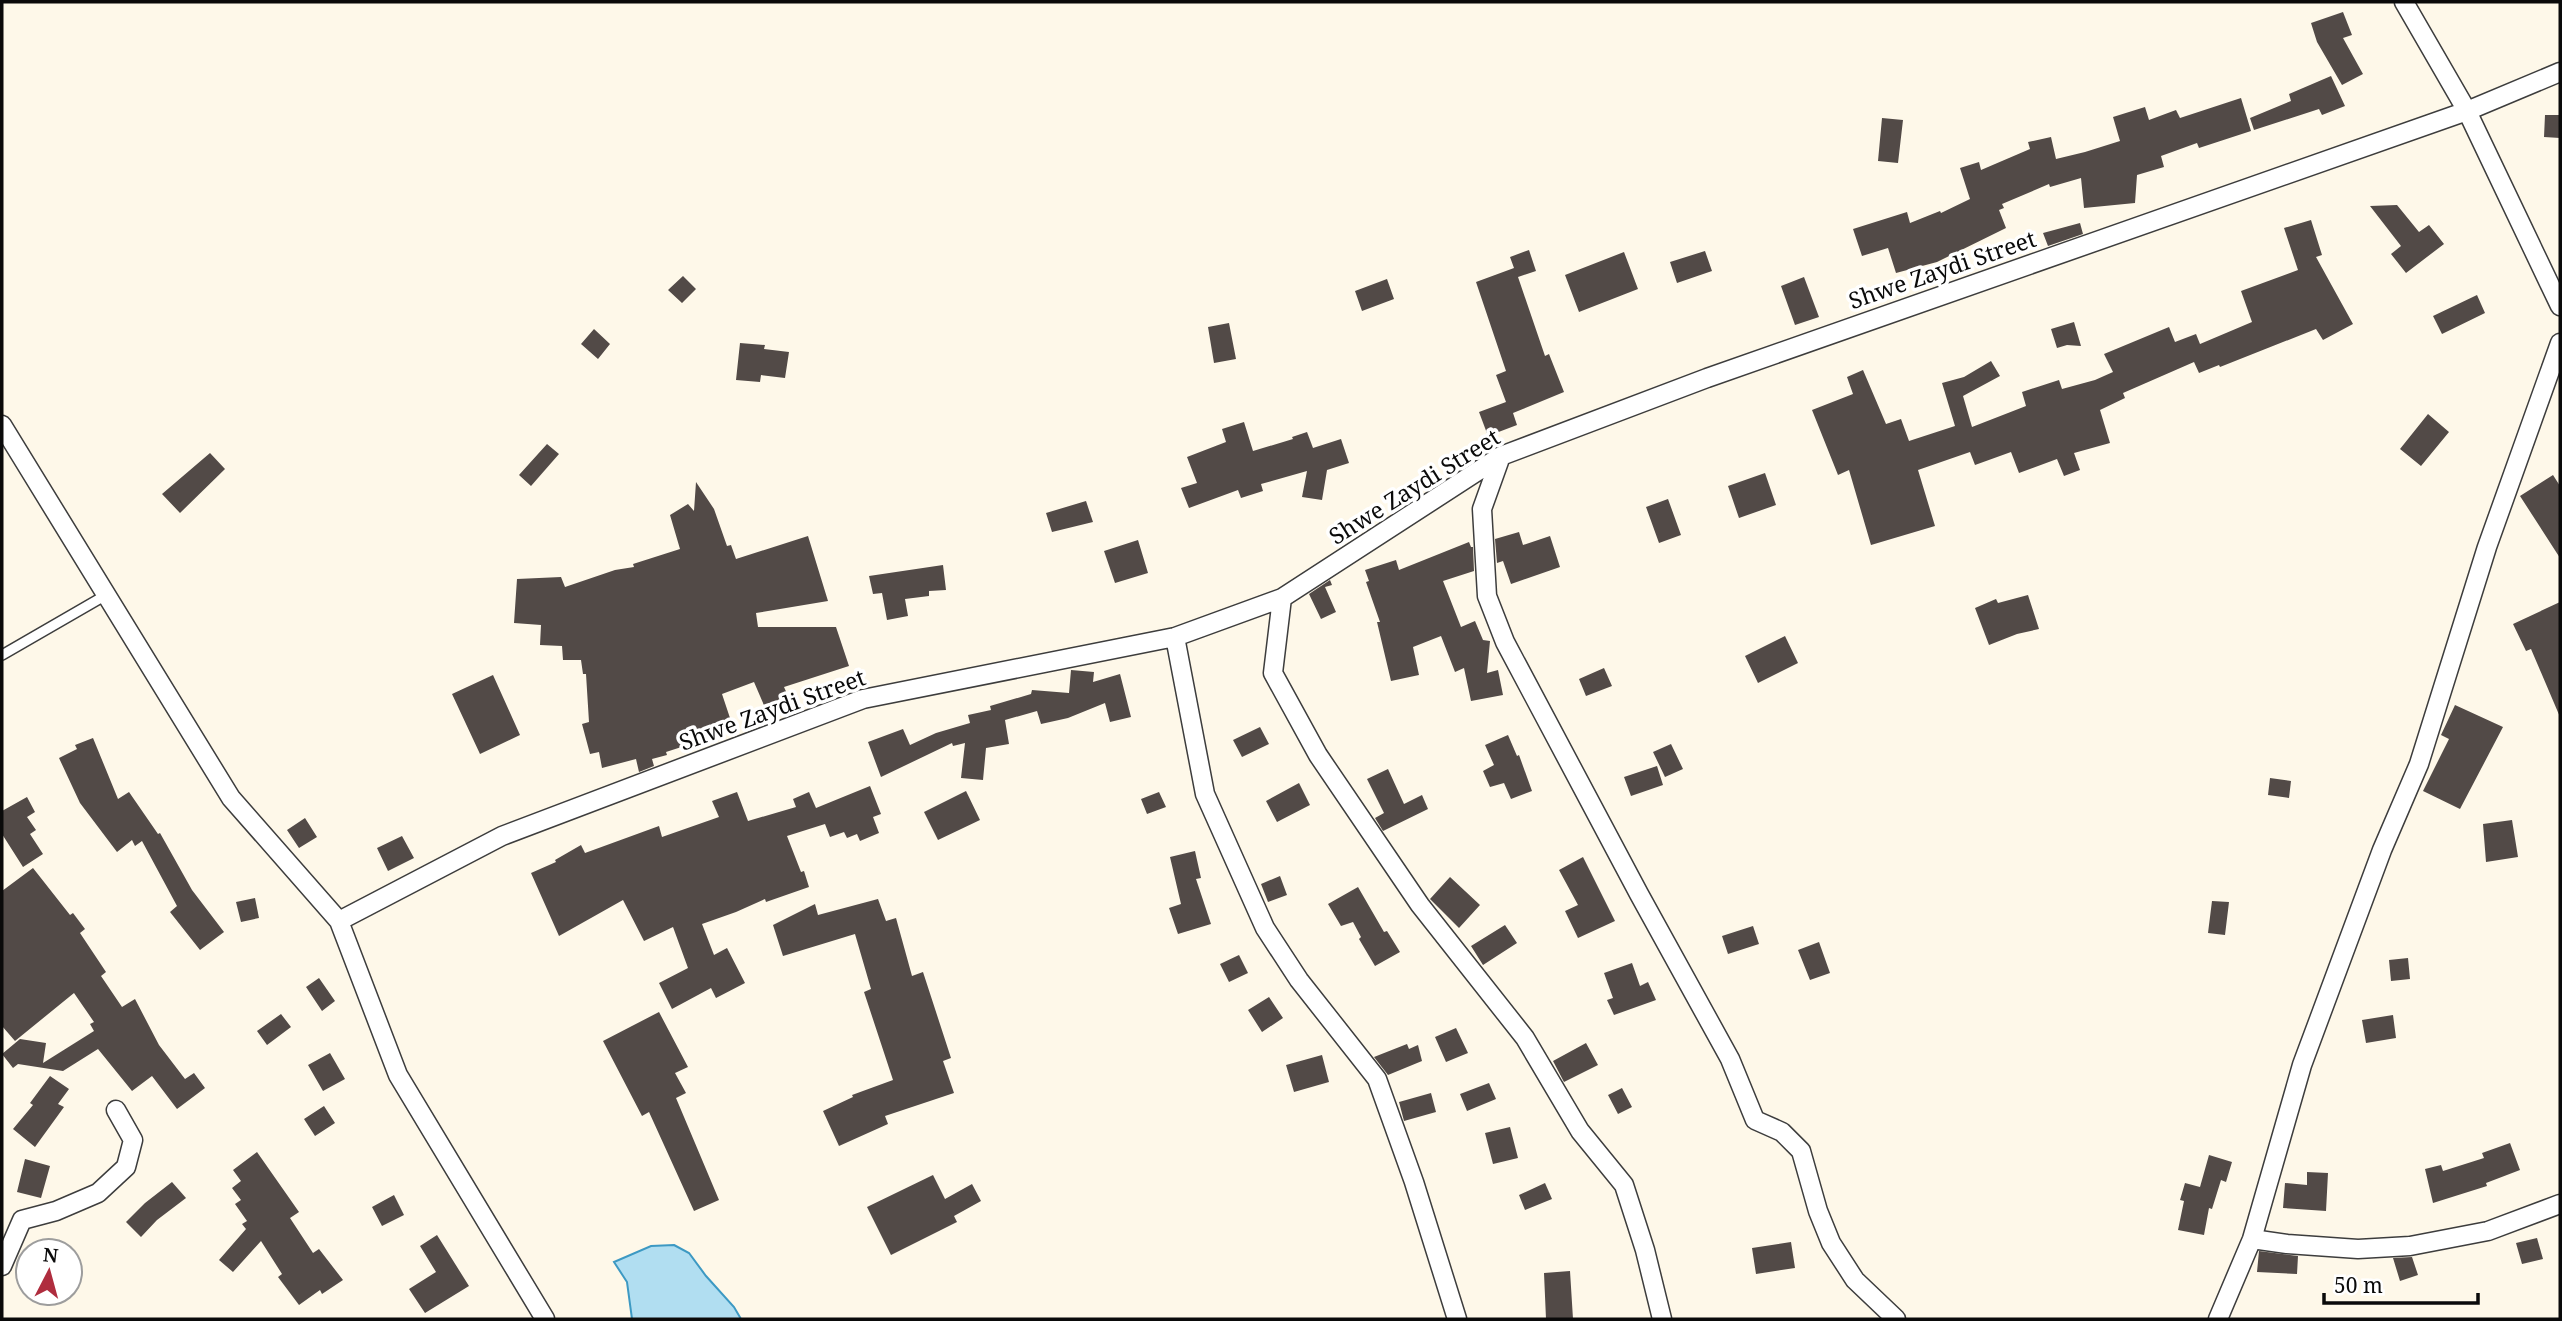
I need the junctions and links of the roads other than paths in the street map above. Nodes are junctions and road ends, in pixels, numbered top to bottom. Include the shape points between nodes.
1 (2404, 2) edge
2 (2560, 72) edge
3 (2467, 111) junction
4 (2560, 306) edge
5 (2560, 343) edge
6 (2, 425) edge
7 (1501, 456) junction
8 (106, 595) junction
9 (1282, 598) junction
10 (1175, 637) junction
11 (2, 655) edge
12 (339, 921) junction
13 (116, 1110) dead end
14 (2560, 1204) edge
15 (2252, 1239) junction
16 (2, 1266) edge
17 (545, 1319) edge
18 (1457, 1319) edge
19 (1662, 1319) edge
20 (1896, 1319) edge
21 (2218, 1319) edge

1 - 3 street
2 - 3 street, Shwe Zaydi Street
3 - 4 street
3 - 7 street, Shwe Zaydi Street via 1707,378
5 - 15 street via 2487,547 2419,764 2302,1065
6 - 8 street
7 - 9 street, Shwe Zaydi Street
7 - 20 street via 1482,509 1487,596 1505,642 1730,1059 1755,1120 1782,1132 1801,1151 1831,1243 1855,1280
8 - 11 lane
8 - 12 street via 231,799
9 - 10 street, Shwe Zaydi Street
9 - 19 street via 1273,673 1318,755 1420,905 1525,1038 1580,1131 1624,1185
10 - 12 street, Shwe Zaydi Street via 863,699 502,836
10 - 18 street via 1205,794 1265,928 1299,980 1377,1079
12 - 17 street via 398,1075
13 - 16 street via 134,1140 126,1167 98,1193 22,1220
14 - 15 street via 2488,1231 2410,1246 2358,1249
15 - 21 street

